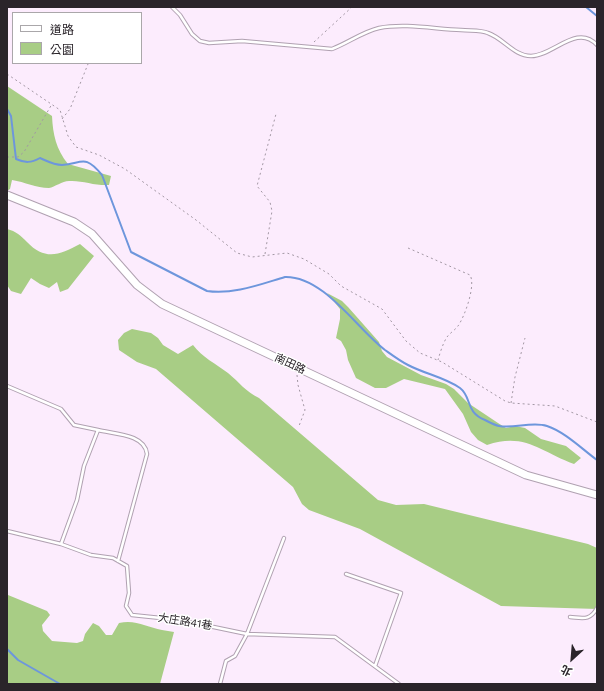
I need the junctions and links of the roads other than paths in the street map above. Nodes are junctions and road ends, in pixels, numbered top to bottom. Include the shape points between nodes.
1 (172, 7) edge
2 (597, 45) edge
3 (7, 195) edge
4 (7, 386) edge
5 (98, 430) junction
6 (597, 495) edge
7 (7, 531) edge
8 (284, 538) dead end
9 (61, 544) junction
10 (118, 561) junction
11 (346, 574) dead end
12 (597, 608) edge
13 (570, 616) dead end
14 (247, 634) junction
15 (375, 666) junction
16 (220, 684) edge
17 (399, 684) edge

1 - 2 lane via 192,34 204,42 226,44 242,41 332,49 356,36 379,28 400,26 487,32 528,56 540,56 575,38 586,37
3 - 6 main road, 南田路 via 74,222 92,234 137,285 162,304 526,475
4 - 5 lane via 61,409 74,425
5 - 9 lane via 84,466 77,500
5 - 10 lane via 136,439 147,449
7 - 9 lane
8 - 14 lane
9 - 10 lane
10 - 14 lane, 大庄路41巷 via 127,566 129,593 126,606 132,615 180,620
11 - 15 lane via 401,593
12 - 13 lane via 593,616 587,619
14 - 15 lane, 大庄路41巷 via 335,637
14 - 16 lane via 235,656 226,661
15 - 17 lane, 大庄路41巷

